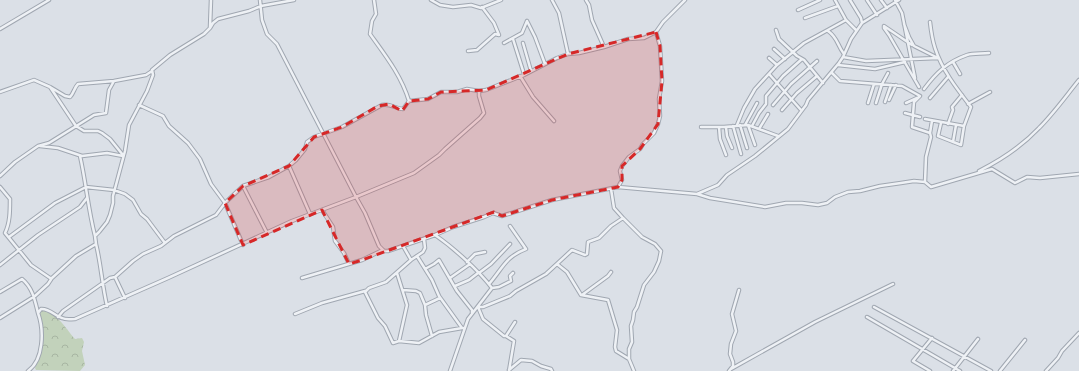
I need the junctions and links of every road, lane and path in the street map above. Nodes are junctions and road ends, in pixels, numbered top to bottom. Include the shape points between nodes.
1 (49, 0) edge
2 (211, 0) edge
3 (260, 0) edge
4 (294, 0) edge
5 (374, 0) edge
6 (431, 0) edge
7 (501, 0) edge
8 (552, 0) edge
9 (586, 0) edge
10 (685, 0) edge
11 (820, 0) edge
12 (835, 0) edge
13 (850, 0) edge
14 (867, 0) edge
15 (881, 0) edge
16 (899, 0) edge
17 (896, 1) edge
18 (261, 6) junction
19 (838, 6) junction
20 (482, 7) junction
21 (887, 8) junction
22 (798, 10) dead end
23 (877, 15) junction
24 (805, 18) dead end
25 (846, 20) junction
26 (930, 22) dead end
27 (862, 23) junction
28 (904, 24) junction
29 (210, 28) junction
30 (0, 30) edge
31 (776, 30) dead end
32 (828, 30) junction
33 (856, 30) junction
34 (656, 32) junction
35 (513, 39) junction
36 (907, 42) junction
37 (523, 43) dead end
38 (504, 44) dead end
39 (914, 46) junction
40 (604, 47) junction
41 (774, 49) dead end
42 (468, 51) dead end
43 (793, 52) junction
44 (989, 53) dead end
45 (568, 54) junction
46 (844, 56) junction
47 (769, 58) dead end
48 (938, 58) junction
49 (785, 59) junction
50 (802, 59) junction
51 (911, 60) junction
52 (817, 61) dead end
53 (903, 61) junction
54 (953, 62) junction
55 (545, 64) junction
56 (838, 65) junction
57 (777, 66) junction
58 (943, 67) junction
59 (810, 68) junction
60 (152, 70) junction
61 (532, 71) junction
62 (832, 73) junction
63 (888, 73) dead end
64 (769, 74) junction
65 (960, 74) dead end
66 (524, 75) junction
67 (520, 76) junction
68 (816, 76) junction
69 (948, 77) junction
70 (1079, 80) edge
71 (114, 81) junction
72 (915, 81) junction
73 (776, 83) junction
74 (823, 83) junction
75 (874, 84) junction
76 (882, 84) junction
77 (891, 85) junction
78 (896, 85) junction
79 (50, 87) junction
80 (919, 87) dead end
81 (924, 89) dead end
82 (479, 91) junction
83 (784, 91) junction
84 (0, 92) edge
85 (990, 92) dead end
86 (962, 95) junction
87 (918, 98) junction
88 (930, 98) dead end
89 (791, 99) junction
90 (889, 100) dead end
91 (409, 101) junction
92 (885, 102) dead end
93 (757, 103) dead end
94 (868, 103) dead end
95 (876, 103) dead end
96 (906, 103) dead end
97 (968, 104) junction
98 (773, 105) dead end
99 (139, 106) junction
100 (782, 110) dead end
101 (801, 110) junction
102 (905, 113) dead end
103 (768, 114) dead end
104 (913, 116) junction
105 (920, 117) dead end
106 (925, 119) dead end
107 (932, 120) junction
108 (554, 121) dead end
109 (941, 123) junction
110 (948, 124) junction
111 (739, 125) junction
112 (746, 125) junction
113 (956, 125) junction
114 (76, 126) junction
115 (733, 126) junction
116 (752, 126) junction
117 (964, 126) junction
118 (701, 127) dead end
119 (719, 127) junction
120 (726, 127) junction
121 (759, 129) junction
122 (323, 133) junction
123 (930, 133) junction
124 (779, 136) junction
125 (953, 142) junction
126 (755, 145) dead end
127 (38, 146) junction
128 (732, 148) dead end
129 (748, 148) dead end
130 (741, 154) dead end
131 (80, 155) junction
132 (726, 155) dead end
133 (124, 156) junction
134 (289, 166) junction
135 (973, 174) junction
136 (1079, 174) edge
137 (0, 176) edge
138 (925, 182) junction
139 (243, 186) junction
140 (86, 187) junction
141 (618, 187) junction
142 (0, 188) edge
143 (612, 189) junction
144 (114, 190) junction
145 (697, 194) junction
146 (356, 197) junction
147 (87, 198) junction
148 (225, 204) junction
149 (322, 210) junction
150 (310, 214) junction
151 (623, 218) junction
152 (510, 226) dead end
153 (267, 233) junction
154 (435, 235) junction
155 (95, 236) junction
156 (9, 237) junction
157 (424, 239) junction
158 (165, 243) junction
159 (96, 244) junction
160 (510, 244) dead end
161 (243, 245) junction
162 (403, 246) junction
163 (19, 250) junction
164 (383, 250) junction
165 (485, 252) dead end
166 (417, 256) junction
167 (411, 260) junction
168 (467, 262) junction
169 (348, 264) junction
170 (470, 264) junction
171 (557, 264) junction
172 (0, 265) edge
173 (425, 269) junction
174 (611, 272) dead end
175 (397, 273) junction
176 (478, 273) junction
177 (513, 273) dead end
178 (52, 278) junction
179 (115, 278) junction
180 (302, 278) dead end
181 (450, 278) junction
182 (102, 283) junction
183 (489, 284) junction
184 (893, 284) dead end
185 (455, 286) junction
186 (492, 288) junction
187 (403, 290) junction
188 (739, 290) dead end
189 (365, 291) junction
190 (0, 292) edge
191 (35, 296) junction
192 (582, 296) junction
193 (125, 298) junction
194 (440, 298) junction
195 (425, 305) junction
196 (107, 306) junction
197 (478, 307) junction
198 (874, 307) dead end
199 (38, 313) junction
200 (295, 314) dead end
201 (472, 314) junction
202 (58, 317) junction
203 (867, 317) dead end
204 (0, 318) edge
205 (515, 322) dead end
206 (463, 328) junction
207 (1079, 333) edge
208 (432, 336) junction
209 (506, 336) junction
210 (932, 338) junction
211 (978, 339) dead end
212 (1025, 340) dead end
213 (399, 341) junction
214 (922, 349) junction
215 (964, 356) junction
216 (630, 358) junction
217 (509, 370) edge
218 (730, 370) edge
219 (954, 370) edge
220 (30, 371) edge
221 (450, 371) edge
222 (552, 371) edge
223 (634, 371) edge
224 (930, 371) edge
225 (960, 371) edge
226 (991, 371) edge
227 (1000, 371) edge
228 (1046, 371) edge

1 - 30 street
2 - 29 street
3 - 18 street
4 - 18 street
5 - 91 street via 376,14 370,34 394,67
6 - 20 street via 440,5 453,7
7 - 20 street
8 - 45 street via 559,13
9 - 40 street
10 - 34 street
11 - 22 street
12 - 19 street
13 - 27 street
14 - 23 street
15 - 21 street
16 - 17 street
17 - 21 street
17 - 28 street
18 - 29 street via 218,19
18 - 122 street via 266,34 276,44
19 - 24 street
19 - 25 street
20 - 42 street via 499,35 495,34 477,50
21 - 23 street
23 - 27 street
25 - 32 street
25 - 33 street
26 - 48 street
27 - 33 street
28 - 36 street
28 - 39 street
29 - 60 street
31 - 43 street via 779,39
32 - 43 street
32 - 46 street via 834,35
33 - 46 street
34 - 40 street via 644,38 628,39
34 - 141 street via 660,46 662,81 660,116 654,133 640,150 633,153 625,162 620,171 622,180
35 - 38 street
35 - 55 street via 522,33 527,22
35 - 66 street
36 - 39 street
36 - 51 street
36 - 53 street via 884,26
37 - 61 street
39 - 48 street
40 - 45 street
41 - 49 street
43 - 49 street
43 - 50 street
44 - 54 street via 968,55
45 - 55 street
46 - 53 street via 866,61
46 - 56 street
47 - 57 street
48 - 51 street
48 - 58 street
49 - 57 street
50 - 59 street
50 - 73 street
51 - 53 street
51 - 72 street
52 - 59 street
53 - 56 street via 875,68
53 - 72 street
54 - 58 street
54 - 65 street
55 - 61 street
56 - 62 street
57 - 64 street
58 - 69 street
58 - 81 street
59 - 68 street
59 - 83 street
60 - 71 street via 146,75
60 - 99 street via 153,75
61 - 66 street
62 - 74 street
62 - 75 street via 840,81
63 - 76 street
64 - 73 street
64 - 111 street via 748,100
66 - 67 street
67 - 82 street
67 - 108 street via 533,97
68 - 74 street
68 - 89 street
69 - 86 street
69 - 88 street
70 - 135 street via 1025,141 997,162
71 - 79 street via 78,84 70,97
71 - 114 street via 109,90 106,113 94,115
72 - 80 street
73 - 83 street
73 - 116 street via 766,96 766,104
74 - 101 street
75 - 76 street
75 - 94 street
76 - 77 street
76 - 95 street
77 - 78 street
77 - 92 street
78 - 87 street via 911,90 920,96
78 - 90 street
79 - 84 street via 34,80
79 - 114 street
82 - 91 street via 467,89 441,92 428,99
82 - 146 street via 484,113 439,155 414,173
83 - 89 street
83 - 98 street
85 - 97 street
86 - 97 street
86 - 110 street via 952,107
87 - 96 street
87 - 104 street via 914,102
89 - 100 street
89 - 101 street
91 - 122 street via 403,109 389,104 382,105 342,127
93 - 112 street
97 - 117 street via 971,107
99 - 133 street via 129,125
99 - 148 street via 163,116 169,126 188,143 200,158
101 - 124 street via 788,129
102 - 104 street
103 - 121 street
104 - 105 street
104 - 123 street via 912,127
106 - 107 street
107 - 109 street
107 - 123 street
109 - 110 street
109 - 125 street via 938,136
110 - 113 street
111 - 112 street
111 - 115 street
111 - 129 street
112 - 116 street
112 - 126 street
113 - 117 street
113 - 125 street
114 - 127 street via 49,143
114 - 133 street via 84,131 102,133
115 - 120 street
115 - 130 street
116 - 121 street
117 - 125 street via 962,145
118 - 119 street
119 - 120 street
119 - 132 street
120 - 128 street
121 - 124 street
122 - 134 street via 307,142 305,149
122 - 146 street
123 - 138 street
124 - 145 street via 727,175 718,185
127 - 131 street via 58,148
127 - 137 street
131 - 133 street via 107,153
131 - 140 street
133 - 144 street
134 - 139 street via 269,177
134 - 150 street
135 - 136 street via 992,169 1016,183 1027,177
135 - 138 street via 931,187
138 - 145 street via 914,181 848,192 818,205 786,203 766,207
139 - 148 street
139 - 153 street
140 - 144 street
140 - 147 street
140 - 156 street via 55,203
141 - 143 street
141 - 145 street
142 - 156 street via 10,199 10,216 5,233
143 - 151 street via 614,208
143 - 154 street via 552,200 502,216 493,213
144 - 155 street via 107,222
144 - 158 street via 133,200
146 - 149 street
146 - 164 street
147 - 155 street
147 - 163 street via 80,207
148 - 158 street via 216,215
148 - 161 street
149 - 150 street
149 - 169 street via 333,227 335,241
150 - 153 street
151 - 171 street via 599,238 588,242 587,254 572,250
151 - 216 street via 661,251 654,272 644,285 634,312
152 - 183 street via 526,249 512,255
153 - 161 street
154 - 157 street
154 - 168 street
155 - 159 street
156 - 163 street
157 - 162 street
157 - 166 street via 424,250
158 - 179 street via 133,261
159 - 178 street via 76,256
159 - 182 street
160 - 176 street via 491,264
161 - 193 street
162 - 164 street
162 - 167 street
163 - 172 street
163 - 178 street via 31,265
164 - 169 street
165 - 168 street via 475,254
166 - 167 street
166 - 173 street
167 - 175 street
168 - 170 street
169 - 180 street
170 - 176 street
170 - 181 street
171 - 192 street via 567,272
171 - 197 street via 546,274 507,298
173 - 181 street via 439,260
173 - 194 street
174 - 192 street
175 - 187 street
175 - 189 street via 386,282 376,284
176 - 183 street
176 - 185 street
177 - 186 street via 510,276 511,281
178 - 191 street
179 - 182 street
179 - 193 street
181 - 185 street
182 - 196 street
182 - 202 street
183 - 186 street
184 - 218 street via 815,322
185 - 201 street via 472,310
186 - 197 street
187 - 195 street via 420,293
187 - 213 street via 407,305
188 - 218 street via 732,314 736,331 731,344 730,354 734,362
189 - 200 street via 322,303
189 - 213 street via 393,343
190 - 191 street via 22,279
191 - 199 street
191 - 204 street
192 - 216 street via 608,300 617,330 616,351
193 - 196 street
194 - 195 street
194 - 206 street
195 - 208 street
196 - 202 street via 75,319
197 - 201 street
197 - 209 street via 483,319
198 - 210 street
199 - 202 street via 44,308
199 - 220 street via 41,324 41,347 39,358
201 - 206 street
203 - 214 street
205 - 209 street
206 - 208 street via 439,332
206 - 221 street
207 - 228 street
208 - 213 street via 419,343
209 - 217 street via 514,341
210 - 214 street
210 - 215 street
211 - 215 street
212 - 227 street
214 - 219 street
214 - 224 street via 913,362
215 - 219 street
215 - 226 street
216 - 223 street
217 - 222 street via 521,360 532,361
219 - 225 street

